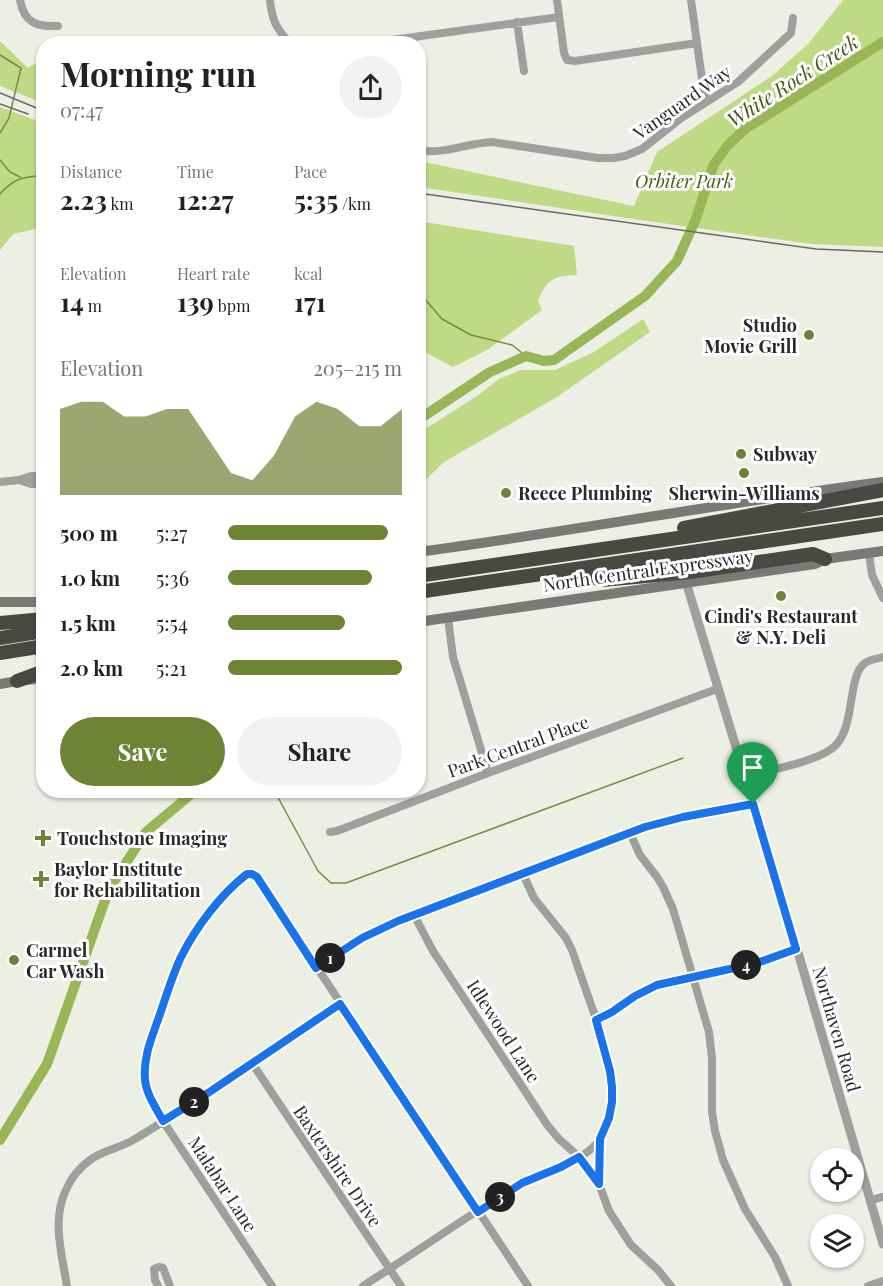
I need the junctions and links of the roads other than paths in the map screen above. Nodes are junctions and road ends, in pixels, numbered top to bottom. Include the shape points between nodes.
1 (20, 0) edge
2 (557, 0) edge
3 (691, 0) edge
4 (270, 3) edge
5 (559, 17) junction
6 (793, 18) dead end
7 (518, 22) junction
8 (58, 26) dead end
9 (284, 36) edge
10 (419, 36) edge
11 (697, 43) junction
12 (524, 70) dead end
13 (708, 100) junction
14 (426, 152) edge
15 (36, 476) edge
16 (19, 480) junction
17 (0, 482) edge
18 (883, 482) edge
19 (36, 484) edge
20 (883, 490) edge
21 (883, 508) edge
22 (883, 524) edge
23 (648, 542) junction
24 (426, 551) edge
25 (883, 551) edge
26 (869, 553) junction
27 (825, 559) junction
28 (567, 571) junction
29 (426, 575) edge
30 (686, 582) junction
31 (426, 591) edge
32 (883, 598) edge
33 (0, 602) edge
34 (36, 602) edge
35 (448, 618) junction
36 (36, 620) edge
37 (426, 621) edge
38 (0, 622) edge
39 (36, 632) edge
40 (0, 638) edge
41 (36, 647) edge
42 (24, 649) junction
43 (0, 653) edge
44 (883, 657) edge
45 (0, 664) edge
46 (36, 674) edge
47 (36, 679) edge
48 (17, 681) junction
49 (0, 684) edge
50 (717, 689) junction
51 (488, 773) junction
52 (744, 776) junction
53 (426, 797) edge
54 (423, 798) edge
55 (753, 804) junction
56 (330, 832) dead end
57 (630, 833) junction
58 (523, 874) junction
59 (414, 915) junction
60 (796, 949) junction
61 (316, 968) junction
62 (693, 977) junction
63 (340, 1004) junction
64 (596, 1020) junction
65 (252, 1063) junction
66 (163, 1121) junction
67 (600, 1139) junction
68 (579, 1157) junction
69 (599, 1184) junction
70 (883, 1197) edge
71 (871, 1200) junction
72 (478, 1212) junction
73 (883, 1244) edge
74 (389, 1269) junction
75 (883, 1281) edge
76 (67, 1286) edge
77 (158, 1286) edge
78 (170, 1286) edge
79 (272, 1286) edge
80 (363, 1286) edge
81 (401, 1286) edge
82 (528, 1286) edge
83 (671, 1286) edge
84 (788, 1286) edge
85 (868, 1286) edge

1 - 8 street via 23,12 35,25
2 - 5 street
3 - 11 street
4 - 9 street
5 - 7 street
5 - 11 street via 567,60
6 - 13 street, Vanguard Way via 791,33 753,70
7 - 10 street
7 - 12 street
11 - 13 street
13 - 14 street, Vanguard Way via 642,149 613,159 492,142
15 - 16 street
16 - 17 street
16 - 19 street
18 - 24 main road
20 - 23 highway via 669,531
21 - 23 highway, North Central Expressway
22 - 28 highway, North Central Expressway
23 - 29 highway, North Central Expressway
25 - 26 main road, North Central Expressway
26 - 27 main road, North Central Expressway
26 - 32 street via 872,575
27 - 28 highway via 813,554 690,572 603,579
27 - 30 main road, North Central Expressway via 814,564
28 - 31 highway, North Central Expressway
30 - 35 main road, North Central Expressway
30 - 50 street, Northaven Road
33 - 34 main road
35 - 37 main road, North Central Expressway
35 - 51 street via 453,657
36 - 38 highway
39 - 40 highway
41 - 42 highway
42 - 43 highway
42 - 45 highway
44 - 52 street via 868,661 857,672 846,728 829,750
46 - 48 highway
47 - 48 main road
48 - 49 main road
50 - 51 street, Park Central Place
50 - 52 street, Northaven Road
51 - 53 street, Park Central Place
52 - 55 street, Northaven Road
54 - 56 street, Park Central Place
55 - 57 street via 683,817
55 - 60 street, Northaven Road
57 - 58 street
57 - 62 street via 668,898
58 - 59 street
58 - 64 street via 539,906 572,950
59 - 61 street via 362,938
59 - 68 street, Idlewood Lane via 433,951 542,1118
60 - 62 street via 757,963
60 - 71 street, Northaven Road
61 - 63 street
61 - 66 street, Malabar Lane via 257,877 245,876 219,901 188,943 147,1050 147,1091
62 - 64 street via 657,985
62 - 84 street via 711,1042 712,1112 723,1160
63 - 65 street
63 - 72 street
64 - 67 street via 612,1087 609,1118
65 - 66 street
65 - 74 street, Baxtershire Drive
66 - 76 street via 133,1141 97,1155 73,1178 58,1218
66 - 79 street, Malabar Lane
67 - 68 street
67 - 69 street
68 - 69 street, Idlewood Lane
68 - 72 street via 522,1183
69 - 83 street via 609,1211 631,1245
70 - 71 street
71 - 73 street, Northaven Road
72 - 74 street
72 - 82 street
74 - 80 street
74 - 81 street, Baxtershire Drive
75 - 85 street
77 - 78 street via 153,1274 159,1267

